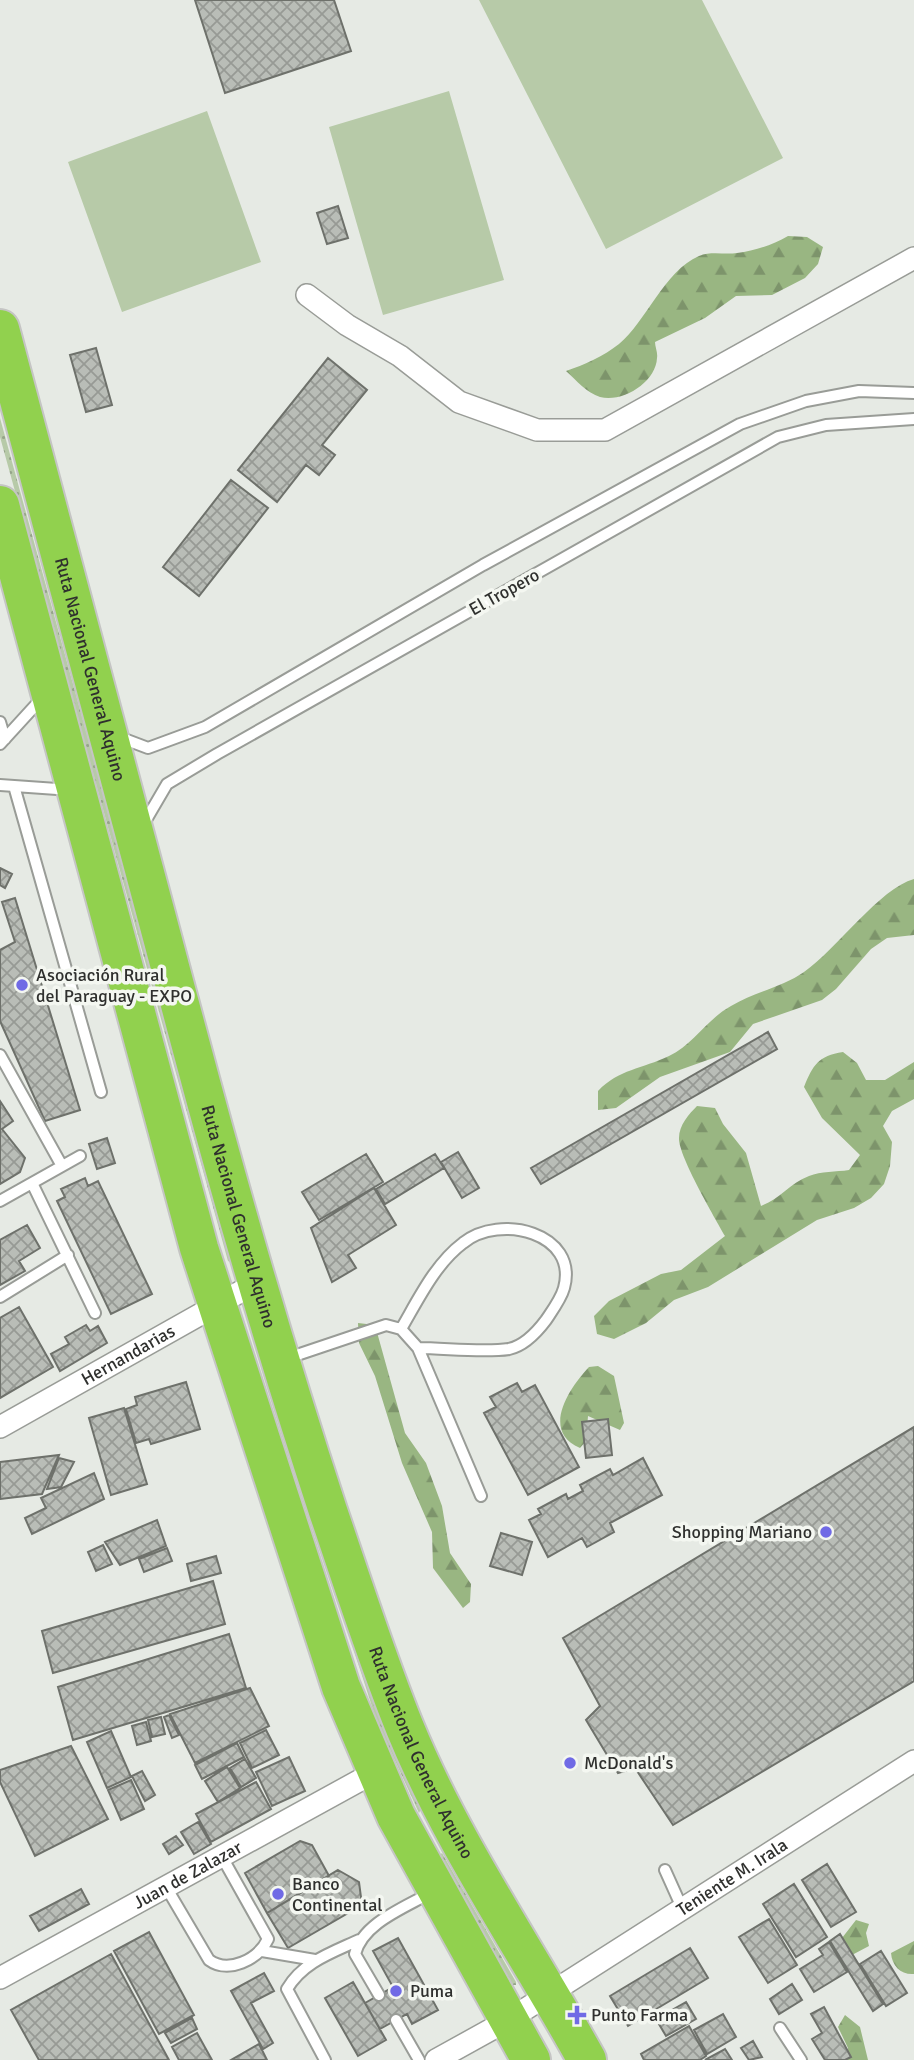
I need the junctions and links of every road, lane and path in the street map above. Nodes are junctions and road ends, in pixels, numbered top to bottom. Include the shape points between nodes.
1 (914, 258) edge
2 (307, 295) dead end
3 (0, 330) edge
4 (914, 393) edge
5 (914, 419) edge
6 (0, 505) edge
7 (50, 690) junction
8 (0, 722) edge
9 (105, 732) junction
10 (2, 741) edge
11 (0, 785) edge
12 (14, 786) junction
13 (76, 790) junction
14 (134, 839) junction
15 (0, 1055) edge
16 (101, 1092) dead end
17 (80, 1156) dead end
18 (62, 1166) junction
19 (32, 1183) junction
20 (0, 1201) edge
21 (68, 1255) junction
22 (256, 1283) junction
23 (0, 1297) edge
24 (217, 1306) junction
25 (95, 1313) dead end
26 (401, 1329) junction
27 (418, 1348) junction
28 (279, 1361) junction
29 (0, 1427) edge
30 (481, 1496) dead end
31 (914, 1761) edge
32 (375, 1772) junction
33 (455, 1827) junction
34 (413, 1849) junction
35 (222, 1857) junction
36 (665, 1870) dead end
37 (166, 1887) junction
38 (435, 1890) junction
39 (683, 1910) junction
40 (359, 1940) junction
41 (262, 1951) junction
42 (315, 1960) junction
43 (0, 1978) edge
44 (550, 1994) junction
45 (379, 1995) dead end
46 (509, 2020) junction
47 (396, 2021) dead end
48 (780, 2028) dead end
49 (325, 2060) edge
50 (419, 2060) edge
51 (436, 2060) edge
52 (531, 2060) edge
53 (587, 2060) edge
54 (801, 2060) edge

1 - 2 street via 604,430 537,430 459,401
3 - 9 highway, Ruta Nacional General Aquino
4 - 9 lane, El Tropero via 859,391 806,401 740,424 483,565 205,727 148,748
5 - 14 lane, El Tropero via 826,425 778,437 177,778 167,785
6 - 7 highway
7 - 10 lane
7 - 13 highway
8 - 10 lane
9 - 14 highway, Ruta Nacional General Aquino
11 - 12 lane
12 - 13 lane
12 - 16 lane
13 - 24 highway
14 - 22 highway, Ruta Nacional General Aquino
15 - 18 lane
17 - 18 lane
18 - 19 lane
19 - 20 lane
19 - 21 lane
21 - 23 lane
21 - 25 lane
22 - 24 street, Hernandarias
22 - 28 highway, Ruta Nacional General Aquino
24 - 29 street, Hernandarias
24 - 32 highway via 321,1630
26 - 27 lane
26 - 27 lane via 426,1286 463,1242 490,1229 523,1228 550,1241 563,1262 565,1287 537,1333 510,1349
26 - 28 lane via 386,1325
27 - 30 lane
28 - 33 highway, Ruta Nacional General Aquino via 407,1733
31 - 39 street, Teniente M. Irala
32 - 34 highway
32 - 35 street, Juan de Zalazar
33 - 34 highway
33 - 44 highway, Ruta Nacional General Aquino
34 - 38 highway
35 - 37 street, Juan de Zalazar
35 - 41 lane via 261,1922 268,1939
36 - 39 lane
37 - 41 lane via 209,1959 219,1967 231,1967
37 - 43 street, Juan de Zalazar
38 - 40 lane via 379,1922
38 - 46 highway
39 - 44 street, Teniente M. Irala
40 - 42 lane
40 - 45 lane via 355,1954
41 - 42 lane
42 - 49 lane via 296,1974 287,1989
44 - 46 street, Teniente M. Irala
44 - 53 highway, Ruta Nacional General Aquino
46 - 51 street, Teniente M. Irala
46 - 52 highway
47 - 50 lane
48 - 54 lane

